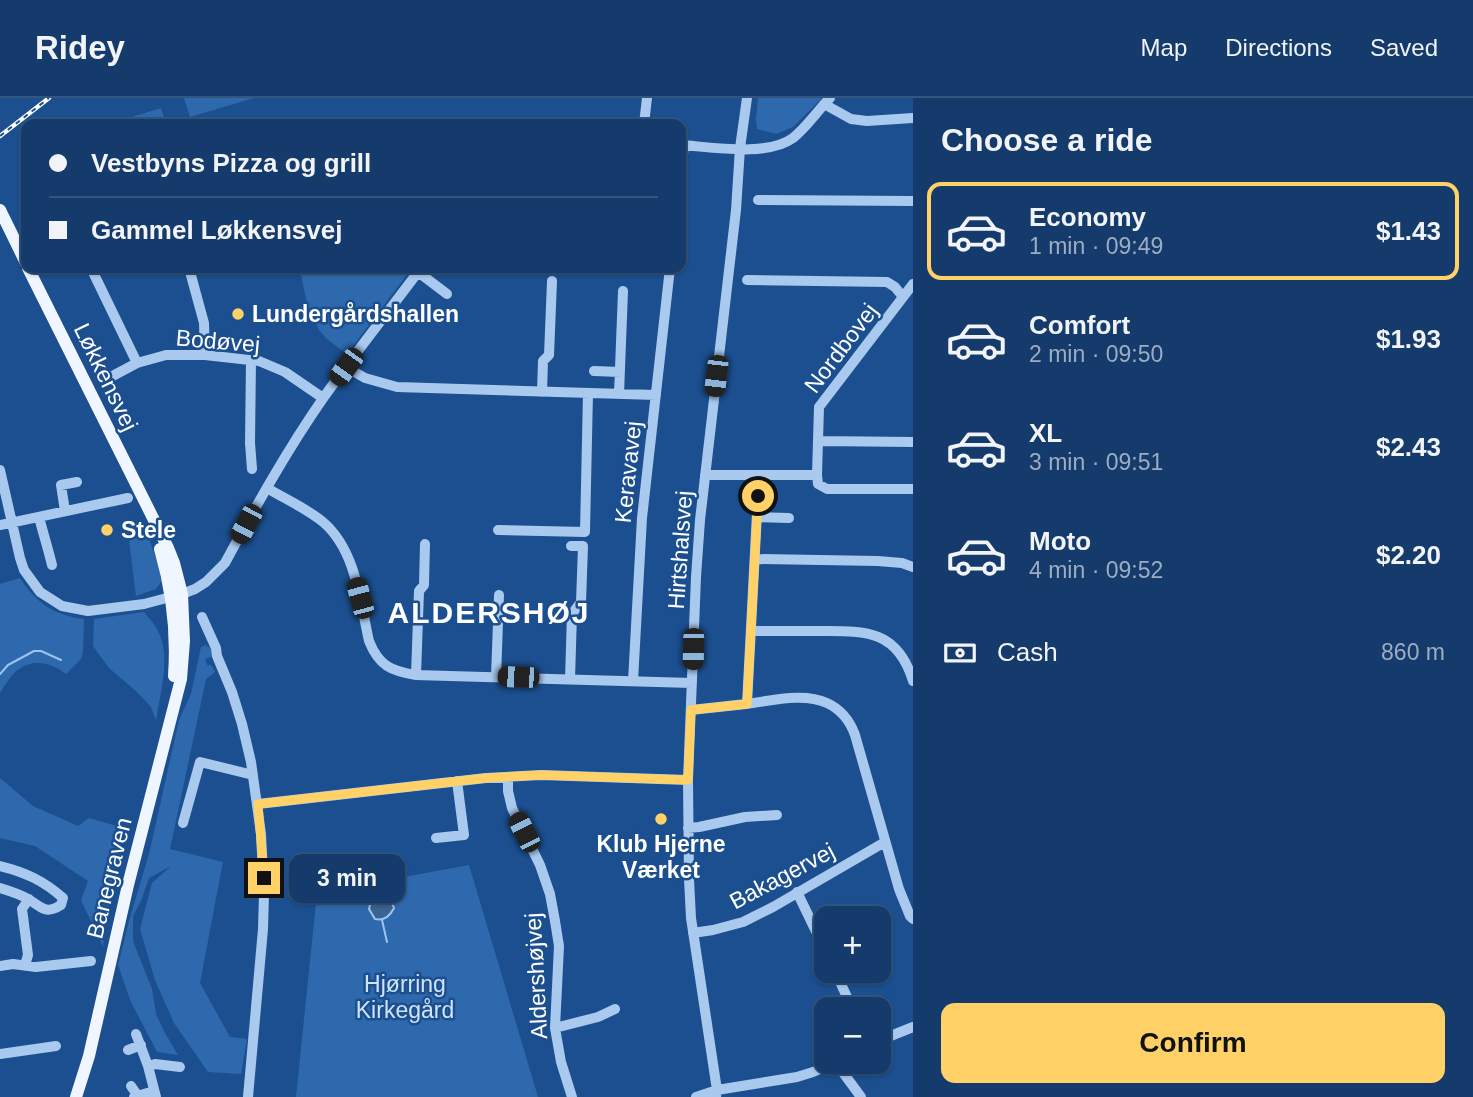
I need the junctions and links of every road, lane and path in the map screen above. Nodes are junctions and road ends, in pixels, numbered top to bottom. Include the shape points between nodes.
1 (647, 98) edge
2 (747, 98) edge
3 (827, 101) edge
4 (913, 118) edge
5 (645, 119) edge
6 (686, 145) edge
7 (740, 148) junction
8 (758, 200) dead end
9 (913, 201) edge
10 (0, 210) edge
11 (21, 253) edge
12 (31, 273) edge
13 (93, 273) edge
14 (190, 273) edge
15 (417, 273) edge
16 (422, 273) edge
17 (669, 273) edge
18 (747, 280) dead end
19 (552, 281) dead end
20 (913, 284) edge
21 (623, 291) dead end
22 (447, 294) dead end
23 (903, 297) junction
24 (205, 355) junction
25 (251, 360) junction
26 (137, 363) junction
27 (346, 367) junction
28 (594, 371) dead end
29 (620, 372) junction
30 (105, 380) dead end
31 (542, 392) junction
32 (589, 393) junction
33 (619, 394) junction
34 (656, 395) junction
35 (323, 398) junction
36 (818, 441) junction
37 (913, 442) edge
38 (252, 469) dead end
39 (0, 470) edge
40 (705, 475) junction
41 (759, 475) junction
42 (817, 475) junction
43 (77, 482) dead end
44 (267, 488) junction
45 (913, 489) edge
46 (128, 498) dead end
47 (65, 511) junction
48 (39, 517) junction
49 (757, 517) junction
50 (789, 518) dead end
51 (12, 522) junction
52 (0, 525) edge
53 (498, 530) dead end
54 (425, 544) dead end
55 (571, 546) dead end
56 (755, 559) junction
57 (52, 565) dead end
58 (913, 567) edge
59 (176, 596) junction
60 (499, 596) dead end
61 (202, 617) dead end
62 (751, 631) junction
63 (416, 675) junction
64 (496, 677) junction
65 (570, 679) junction
66 (633, 681) junction
67 (913, 681) edge
68 (692, 683) junction
69 (747, 704) junction
70 (691, 710) junction
71 (253, 775) junction
72 (508, 777) junction
73 (688, 780) junction
74 (457, 781) junction
75 (258, 804) junction
76 (777, 815) dead end
77 (183, 823) dead end
78 (688, 828) junction
79 (436, 838) dead end
80 (885, 842) junction
81 (0, 866) edge
82 (0, 888) edge
83 (797, 892) junction
84 (29, 899) junction
85 (913, 919) edge
86 (814, 927) edge
87 (693, 933) junction
88 (91, 961) dead end
89 (25, 965) junction
90 (0, 966) edge
91 (615, 1009) dead end
92 (913, 1027) edge
93 (555, 1028) junction
94 (94, 1030) junction
95 (136, 1034) dead end
96 (891, 1036) edge
97 (141, 1045) junction
98 (56, 1046) dead end
99 (128, 1050) dead end
100 (0, 1054) edge
101 (148, 1066) junction
102 (180, 1067) dead end
103 (814, 1071) edge
104 (844, 1074) edge
105 (134, 1093) edge
106 (717, 1093) edge
107 (155, 1094) edge
108 (68, 1097) edge
109 (76, 1097) edge
110 (248, 1097) edge
111 (572, 1097) edge
112 (696, 1097) edge
113 (861, 1097) edge

1 - 5 street
2 - 7 street, Hirtshalsvej
3 - 4 street via 851,119
3 - 7 street via 787,142
6 - 7 street
7 - 40 street, Hirtshalsvej
8 - 9 street
10 - 11 main road, Løkkensvej
12 - 59 main road, Løkkensvej via 167,548
13 - 26 street
14 - 24 street via 204,323
15 - 27 street
16 - 22 street
17 - 34 street, Keravavej
18 - 23 street via 887,282
19 - 31 street via 549,355 543,361
20 - 23 street, Nordbovej
21 - 29 street
23 - 36 street, Nordbovej via 822,401
24 - 25 street, Bodøvej
24 - 26 street, Bodøvej via 166,355
25 - 35 street, Bodøvej via 285,372
25 - 38 street
26 - 30 street, Bodøvej
27 - 31 street via 397,387
27 - 35 street
28 - 29 street
29 - 33 street
31 - 32 street
32 - 33 street
32 - 53 street via 585,532
33 - 34 street
34 - 66 street, Keravavej via 642,517
35 - 44 street
36 - 37 street
36 - 42 street, Nordbovej
39 - 51 street
40 - 41 street
40 - 68 street, Hirtshalsvej
41 - 42 street
41 - 49 street
42 - 45 street via 818,484 827,489
43 - 47 street via 61,485
44 - 59 street via 220,570 195,589
44 - 63 street via 315,516 335,535 349,560 374,653 397,672
46 - 47 street
47 - 48 street
48 - 51 street
48 - 57 street
49 - 50 street
49 - 56 street
51 - 52 street
51 - 59 street via 31,582 62,606 106,610
54 - 63 street
55 - 65 street via 583,546 581,601 572,614
56 - 58 street via 878,561
56 - 62 street
59 - 94 main road, Banegraven via 184,641 182,670
60 - 64 street
61 - 71 street via 232,692
62 - 67 street via 870,633 897,649
62 - 69 street
63 - 64 street
64 - 65 street
65 - 66 street
66 - 68 street
68 - 70 street, Hirtshalsvej
69 - 70 street
69 - 80 street via 809,698 839,711 855,735
70 - 73 street, Hirtshalsvej
71 - 75 street
71 - 77 street via 200,762
72 - 73 street
72 - 74 street
72 - 93 street, Aldershøjvej via 512,808 550,894 559,946
73 - 78 street, Hirtshalsvej
74 - 75 street
74 - 79 street via 464,835
75 - 110 street via 264,914
76 - 78 street
78 - 87 street, Hirtshalsvej
80 - 83 street, Bakagervej
80 - 85 street via 898,889
81 - 84 street via 41,880 63,900 49,910
82 - 84 street
83 - 86 street
83 - 87 street, Bakagervej via 743,922
84 - 89 street via 22,909 28,955
87 - 106 street, Hirtshalsvej
88 - 89 street
89 - 90 street
91 - 93 street
92 - 96 street
93 - 111 street, Aldershøjvej
94 - 108 main road, Banegraven
94 - 109 main road, Banegraven
95 - 97 street
97 - 99 street
97 - 101 street
98 - 100 street
101 - 102 street
101 - 107 street
103 - 106 street
104 - 113 street
105 - 107 street
106 - 112 street

